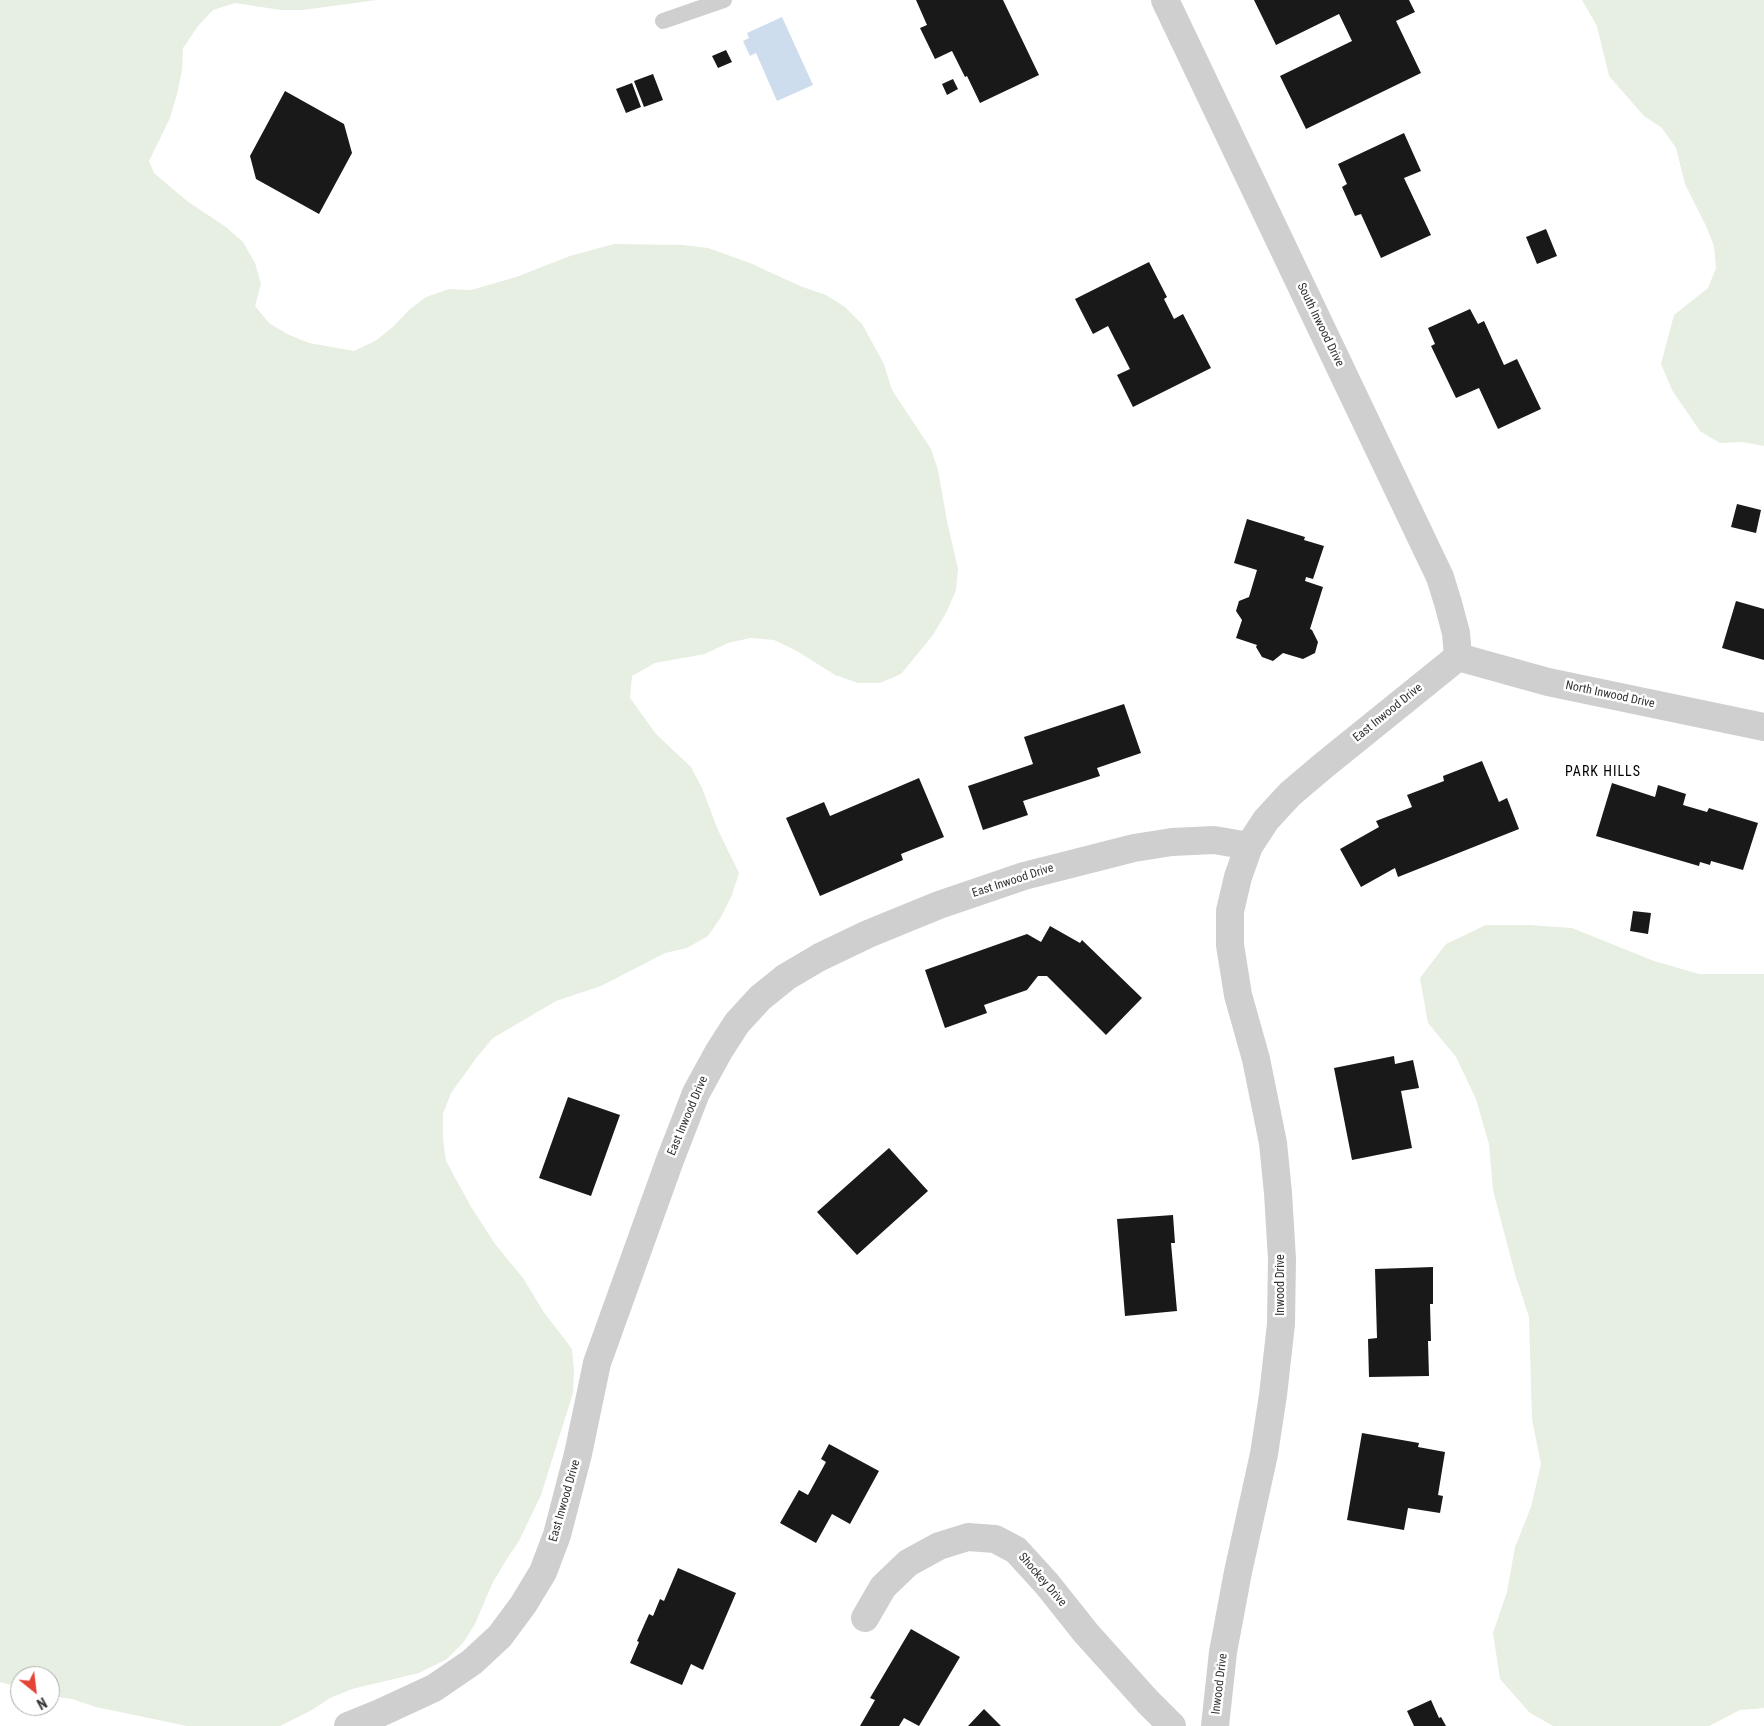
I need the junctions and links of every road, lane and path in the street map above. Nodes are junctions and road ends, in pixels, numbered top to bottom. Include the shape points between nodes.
1 (724, 0) edge
2 (1165, 0) edge
3 (663, 21) dead end
4 (1458, 656) junction
5 (1764, 727) edge
6 (1249, 846) junction
7 (866, 1618) dead end
8 (348, 1726) edge
9 (1172, 1726) edge
10 (1215, 1726) edge

1 - 3 lane
2 - 4 street, South Inwood Drive via 1432,560 1448,603
4 - 5 street, North Inwood Drive via 1548,682
4 - 6 street, East Inwood Drive via 1290,794 1266,820
6 - 8 street, East Inwood Drive via 1214,840 1172,842 1109,853 1024,876 868,934 786,977 760,998 718,1051 696,1092 670,1160 596,1363 578,1454 557,1535 543,1572 500,1636 472,1662 434,1688
6 - 10 street, Inwood Drive via 1230,911 1230,944 1238,995 1256,1060 1273,1143 1282,1259 1281,1324 1264,1454 1223,1652
7 - 9 street, Shockey Drive via 882,1587 908,1563 939,1546 968,1537 995,1539 1016,1550 1086,1633

